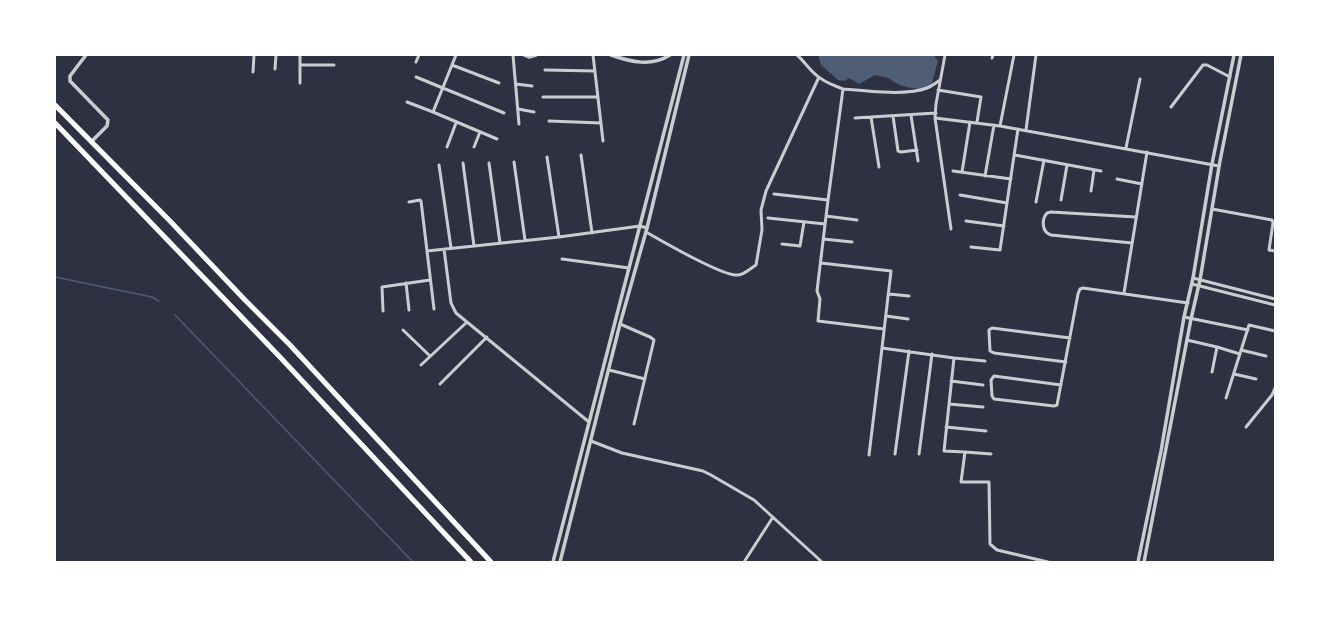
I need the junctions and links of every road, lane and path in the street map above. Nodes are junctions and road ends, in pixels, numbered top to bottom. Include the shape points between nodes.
1 (86, 55) edge
2 (254, 55) edge
3 (276, 55) edge
4 (300, 55) edge
5 (419, 55) edge
6 (456, 55) edge
7 (513, 55) edge
8 (524, 55) edge
9 (536, 55) edge
10 (593, 55) edge
11 (611, 55) edge
12 (670, 55) edge
13 (684, 55) edge
14 (689, 55) edge
15 (797, 55) edge
16 (945, 55) edge
17 (1014, 55) edge
18 (1036, 55) edge
19 (1234, 55) edge
20 (1241, 55) edge
21 (416, 62) dead end
22 (300, 65) junction
23 (334, 65) dead end
24 (452, 65) junction
25 (275, 68) dead end
26 (545, 70) dead end
27 (595, 71) junction
28 (253, 72) dead end
29 (416, 77) dead end
30 (819, 77) junction
31 (1230, 77) junction
32 (1140, 79) dead end
33 (940, 80) junction
34 (300, 83) dead end
35 (499, 83) dead end
36 (516, 84) junction
37 (532, 86) dead end
38 (443, 88) junction
39 (843, 89) junction
40 (938, 90) junction
41 (543, 97) dead end
42 (598, 97) junction
43 (407, 102) dead end
44 (55, 106) edge
45 (1171, 107) dead end
46 (518, 109) junction
47 (433, 112) junction
48 (534, 112) dead end
49 (504, 113) dead end
50 (936, 113) junction
51 (911, 115) junction
52 (893, 116) junction
53 (871, 117) junction
54 (855, 118) dead end
55 (936, 118) junction
56 (549, 121) dead end
57 (55, 122) edge
58 (601, 122) junction
59 (970, 122) junction
60 (977, 122) junction
61 (456, 123) junction
62 (519, 124) dead end
63 (994, 125) junction
64 (1000, 126) junction
65 (1018, 129) junction
66 (1026, 130) junction
67 (480, 132) junction
68 (497, 138) dead end
69 (603, 141) dead end
70 (91, 142) junction
71 (447, 147) dead end
72 (474, 147) dead end
73 (1126, 148) junction
74 (917, 150) junction
75 (1147, 152) junction
76 (582, 155) dead end
77 (1014, 155) junction
78 (546, 158) dead end
79 (1044, 160) junction
80 (514, 162) dead end
81 (918, 162) dead end
82 (463, 163) dead end
83 (490, 164) dead end
84 (1067, 164) junction
85 (1212, 164) junction
86 (439, 165) dead end
87 (1219, 166) junction
88 (879, 167) dead end
89 (1094, 170) junction
90 (953, 171) dead end
91 (1101, 171) dead end
92 (962, 172) junction
93 (985, 176) junction
94 (1117, 178) dead end
95 (1011, 179) junction
96 (1142, 184) junction
97 (1091, 191) dead end
98 (774, 194) dead end
99 (960, 195) dead end
100 (828, 200) junction
101 (1061, 200) dead end
102 (409, 202) dead end
103 (1036, 202) dead end
104 (1007, 203) junction
105 (1212, 209) junction
106 (826, 216) junction
107 (1136, 217) junction
108 (768, 218) dead end
109 (857, 220) dead end
110 (804, 222) junction
111 (966, 222) dead end
112 (825, 224) junction
113 (640, 226) junction
114 (1004, 226) junction
115 (951, 229) dead end
116 (646, 230) junction
117 (592, 233) junction
118 (559, 237) junction
119 (823, 239) junction
120 (525, 240) junction
121 (852, 242) dead end
122 (500, 243) junction
123 (1132, 243) junction
124 (782, 244) dead end
125 (474, 246) junction
126 (971, 247) dead end
127 (450, 248) junction
128 (444, 249) junction
129 (427, 251) junction
130 (1275, 251) edge
131 (562, 259) dead end
132 (821, 263) junction
133 (629, 268) junction
134 (1193, 278) junction
135 (430, 280) junction
136 (1200, 280) junction
137 (406, 283) junction
138 (1192, 284) junction
139 (1198, 285) junction
140 (1124, 293) junction
141 (889, 294) junction
142 (909, 296) dead end
143 (1275, 299) edge
144 (1188, 303) junction
145 (1275, 305) edge
146 (409, 310) dead end
147 (434, 310) dead end
148 (383, 311) dead end
149 (886, 316) junction
150 (1184, 317) junction
151 (908, 319) dead end
152 (1191, 319) junction
153 (467, 322) junction
154 (620, 324) junction
155 (884, 329) junction
156 (404, 330) dead end
157 (1248, 330) junction
158 (1275, 331) edge
159 (487, 338) junction
160 (1070, 338) junction
161 (1187, 340) junction
162 (1217, 347) junction
163 (882, 348) junction
164 (909, 352) junction
165 (1241, 352) junction
166 (932, 354) junction
167 (430, 356) junction
168 (1266, 356) dead end
169 (954, 358) junction
170 (985, 361) dead end
171 (1066, 362) junction
172 (421, 365) dead end
173 (609, 370) junction
174 (1212, 372) dead end
175 (1234, 374) junction
176 (645, 379) junction
177 (1256, 379) dead end
178 (952, 382) junction
179 (440, 384) dead end
180 (983, 385) dead end
181 (1061, 385) junction
182 (1275, 388) edge
183 (1226, 398) dead end
184 (949, 404) junction
185 (983, 407) dead end
186 (590, 422) junction
187 (634, 424) dead end
188 (1246, 427) dead end
189 (946, 428) junction
190 (986, 431) dead end
191 (591, 441) junction
192 (965, 452) junction
193 (895, 454) dead end
194 (919, 454) dead end
195 (991, 454) dead end
196 (869, 455) dead end
197 (773, 517) junction
198 (471, 562) edge
199 (491, 562) edge
200 (554, 562) edge
201 (560, 562) edge
202 (744, 562) edge
203 (822, 562) edge
204 (1048, 562) edge
205 (1138, 562) edge
206 (1144, 562) edge

1 - 70 street via 70,76 70,81 108,120 107,126
2 - 28 street
3 - 25 street
4 - 22 street
5 - 21 street
6 - 24 street
7 - 36 street
8 - 9 street
10 - 27 street
11 - 12 street via 645,63
13 - 113 street
14 - 116 street
15 - 30 street
16 - 33 street
17 - 64 street
18 - 66 street
19 - 31 street
20 - 87 street
22 - 23 street
22 - 34 street
24 - 35 street
24 - 38 street
26 - 27 street
27 - 42 street
29 - 38 street
30 - 39 street
30 - 116 street via 766,191 761,210 762,230 756,265 741,275 720,271
31 - 45 street via 1207,65 1201,66
31 - 85 street
32 - 73 street
33 - 39 street via 927,88 904,91
33 - 40 street
36 - 37 street
36 - 46 street
38 - 47 street
38 - 49 street
39 - 100 street
40 - 50 street
40 - 60 street via 981,97
41 - 42 street
42 - 58 street
43 - 47 street
44 - 70 highway
46 - 48 street
46 - 62 street
47 - 61 street
50 - 51 street
50 - 55 street
51 - 52 street
51 - 74 street
52 - 53 street
52 - 74 street via 898,151
53 - 54 street
53 - 88 street
55 - 59 street
55 - 115 street
56 - 58 street
57 - 198 highway via 279,356
58 - 69 street
59 - 60 street
59 - 92 street
60 - 63 street
61 - 67 street
61 - 71 street
63 - 64 street
63 - 93 street
64 - 65 street
65 - 66 street
65 - 77 street
66 - 73 street
67 - 68 street
67 - 72 street
70 - 199 highway via 290,345
73 - 75 street
74 - 81 street
75 - 85 street
75 - 96 street
76 - 117 street
77 - 79 street
77 - 95 street
78 - 118 street
79 - 84 street
79 - 103 street
80 - 120 street
82 - 125 street
83 - 122 street
84 - 89 street
84 - 101 street
85 - 87 street
85 - 134 street
86 - 127 street
87 - 105 street
89 - 91 street
89 - 97 street
90 - 92 street
92 - 93 street
93 - 95 street
94 - 96 street
95 - 104 street
96 - 107 street
98 - 100 street
99 - 104 street
100 - 106 street
102 - 129 street via 421,201
104 - 114 street
105 - 130 street via 1272,220 1274,223 1269,250
105 - 136 street
106 - 109 street
106 - 112 street
107 - 123 street
107 - 123 street via 1051,212 1047,213 1044,219 1044,230 1051,235
108 - 110 street
110 - 112 street
110 - 124 street via 800,246
111 - 114 street
112 - 119 street
113 - 116 street
113 - 117 street
113 - 133 street
114 - 126 street via 1000,250
116 - 154 street
117 - 118 street
118 - 120 street
119 - 121 street
119 - 132 street
120 - 122 street
122 - 125 street
123 - 140 street
125 - 127 street
127 - 128 street
128 - 129 street
128 - 153 street via 453,309
129 - 135 street
131 - 133 street
132 - 141 street via 891,271
132 - 155 street via 817,291 820,299 818,321
133 - 186 street
134 - 136 street
134 - 138 street
135 - 137 street
135 - 147 street
136 - 139 street
136 - 143 street
137 - 146 street
137 - 148 street via 382,287
138 - 139 street
138 - 144 street
139 - 145 street
139 - 152 street
140 - 144 street
140 - 160 street via 1080,289
141 - 142 street
141 - 149 street
144 - 150 street
149 - 151 street
149 - 155 street
150 - 152 street
150 - 205 street via 1161,451
152 - 157 street
152 - 161 street
153 - 159 street
153 - 167 street
154 - 173 street
154 - 176 street via 653,338
155 - 163 street
156 - 167 street
157 - 158 street via 1249,325
157 - 165 street
159 - 179 street
159 - 186 street
160 - 171 street
160 - 171 street via 992,328 989,330 990,351 994,353
161 - 162 street
161 - 206 street
162 - 165 street
162 - 174 street
163 - 164 street
163 - 196 street
164 - 166 street
164 - 193 street
165 - 168 street
165 - 175 street
166 - 169 street
166 - 194 street
167 - 172 street
169 - 170 street
169 - 178 street
171 - 181 street
173 - 176 street
173 - 191 street
175 - 177 street
175 - 183 street
176 - 187 street
178 - 180 street
178 - 184 street
181 - 181 street via 1058,404 1054,406 994,399 991,380 994,376
182 - 188 street
184 - 185 street
184 - 189 street
186 - 200 street
189 - 190 street
189 - 192 street via 944,451
191 - 197 street via 622,453 707,472 754,500
191 - 201 street
192 - 195 street
192 - 204 street via 961,482 989,482 990,544 997,550
197 - 202 street
197 - 203 street

